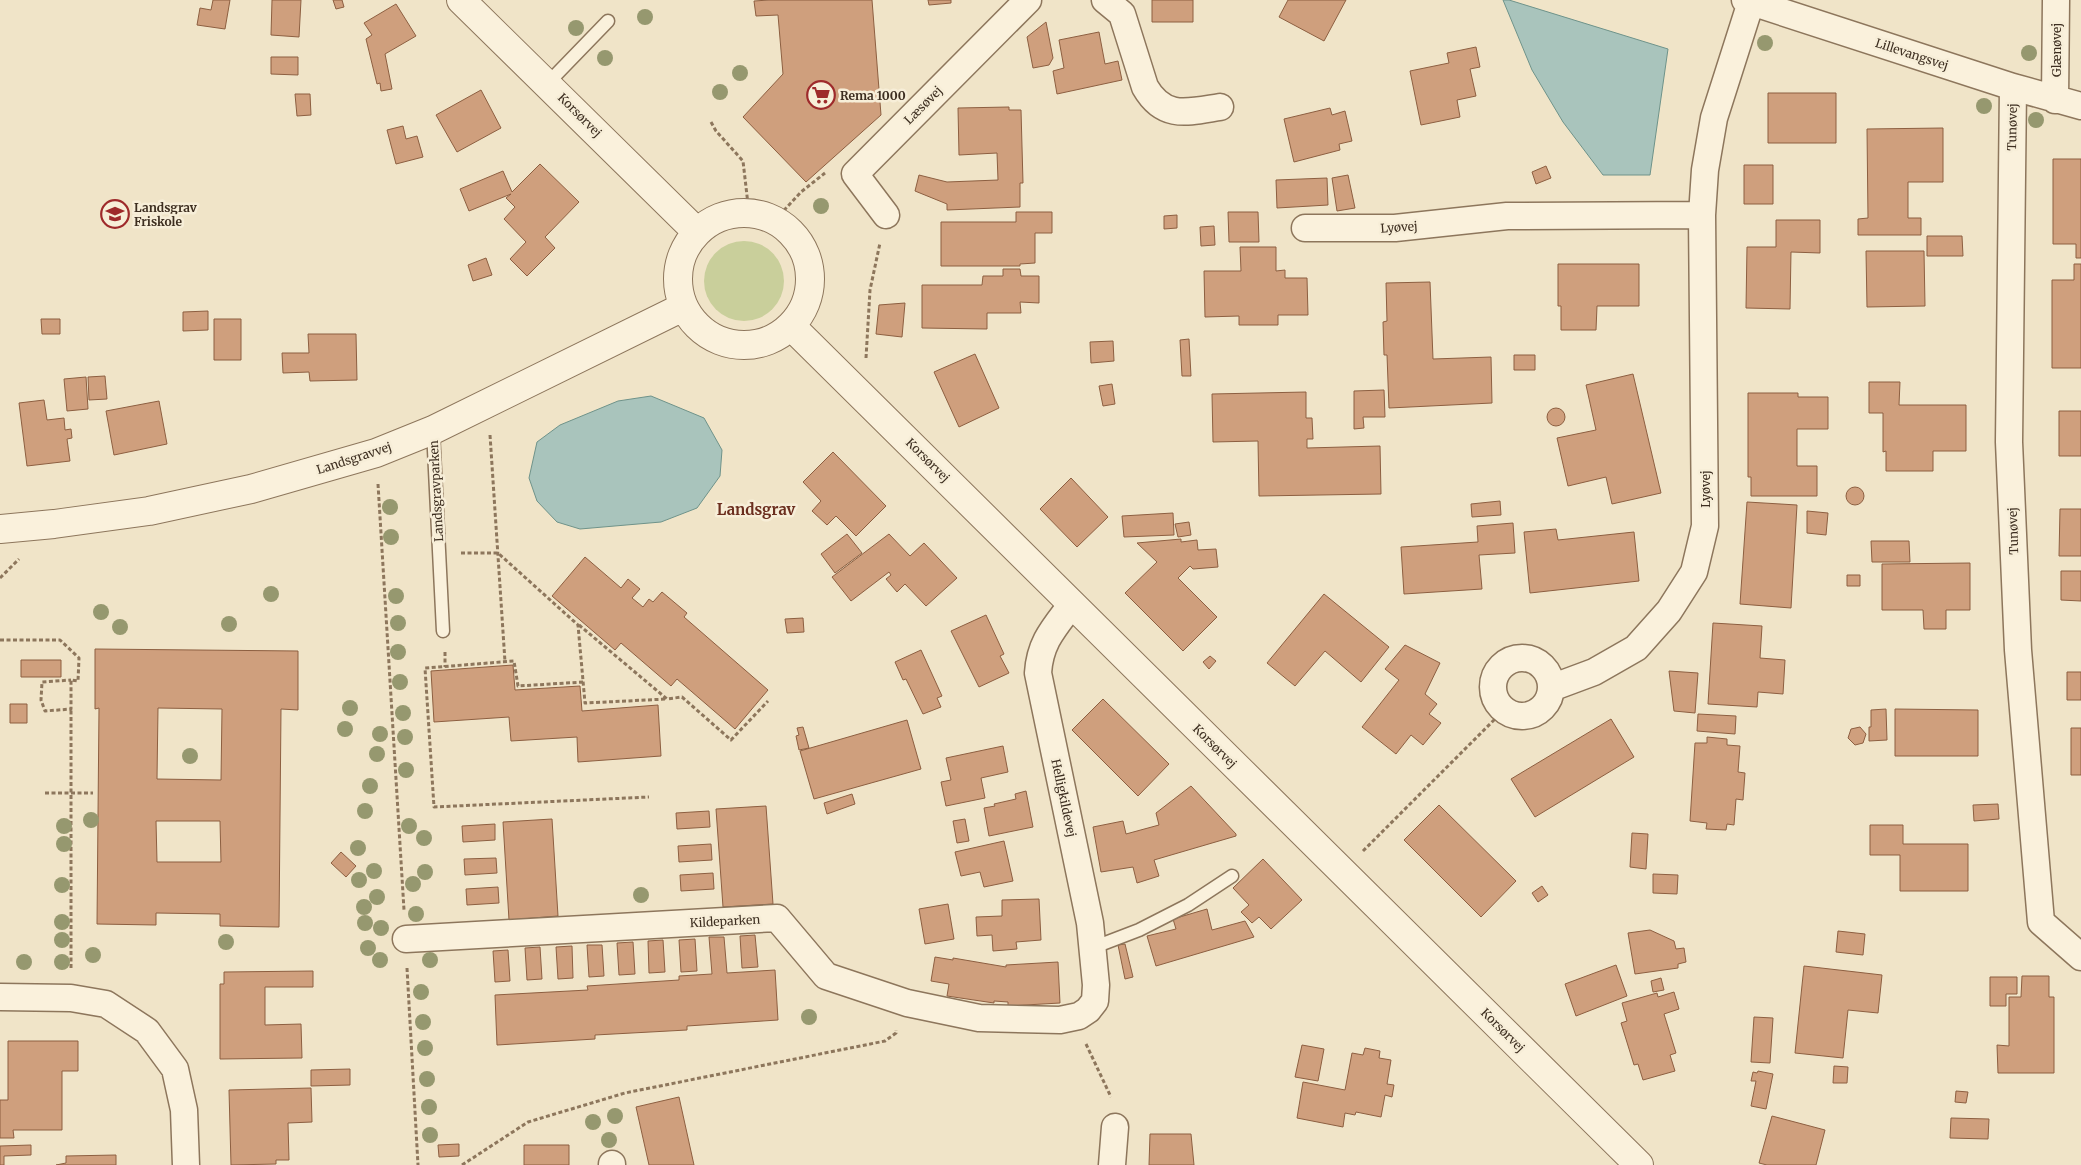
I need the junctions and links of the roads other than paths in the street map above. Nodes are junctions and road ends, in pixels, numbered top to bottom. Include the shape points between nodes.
1 (461, 0) edge
2 (1028, 0) edge
3 (1105, 0) edge
4 (2056, 0) edge
5 (1748, 1) edge
6 (608, 21) dead end
7 (548, 84) junction
8 (2012, 87) junction
9 (2056, 100) junction
10 (2081, 106) edge
11 (1220, 107) dead end
12 (886, 215) road end
13 (1702, 215) junction
14 (1305, 228) dead end
15 (697, 232) junction
16 (684, 307) junction
17 (791, 326) junction
18 (433, 430) junction
19 (0, 529) edge
20 (1072, 604) junction
21 (443, 631) dead end
22 (1551, 688) junction
23 (1232, 876) dead end
24 (406, 939) road end
25 (1092, 948) junction
26 (2081, 956) edge
27 (0, 997) edge
28 (1087, 1008) joint
29 (1115, 1127) road end
30 (186, 1165) edge
31 (1112, 1165) edge
32 (1639, 1165) edge

1 - 7 street, Korsørvej
2 - 12 street, Læsøvej via 855,174
3 - 11 street via 1122,14 1151,98 1175,112
4 - 9 street, Glænøvej
5 - 8 street, Lillevangsvej
5 - 13 street, Lyøvej via 1714,118 1705,170
6 - 7 lane
7 - 15 street, Korsørvej
8 - 9 street, Lillevangsvej
8 - 26 street, Tunøvej via 2009,442 2018,650 2041,922
9 - 10 street, Lillevangsvej
13 - 14 street, Lyøvej via 1507,216 1396,228
13 - 22 street, Lyøvej via 1705,526 1694,572 1669,612 1636,648 1594,672
15 - 16 street via 680,260 679,292
15 - 17 street via 721,217 749,213 775,220 789,231 800,244 810,278 802,312
16 - 17 street via 704,332 733,345 749,346 764,342
16 - 18 street, Landsgravvej
17 - 20 street, Korsørvej
18 - 19 street, Landsgravvej via 376,453 251,489 149,512
18 - 21 lane, Landsgravparken
20 - 25 street, Helligkildevej via 1047,637 1038,673 1090,923
20 - 32 street, Korsørvej
22 - 22 street via 1545,705 1538,711 1521,716 1504,710 1497,703 1493,684 1495,674 1509,660 1529,658 1545,669
23 - 25 lane via 1139,930
24 - 28 street, Kildeparken via 776,918 826,976 895,999 979,1018 1060,1020
25 - 28 street, Helligkildevej via 1096,985
27 - 30 street via 70,998 106,1004 147,1031 175,1070 184,1110
29 - 31 street

